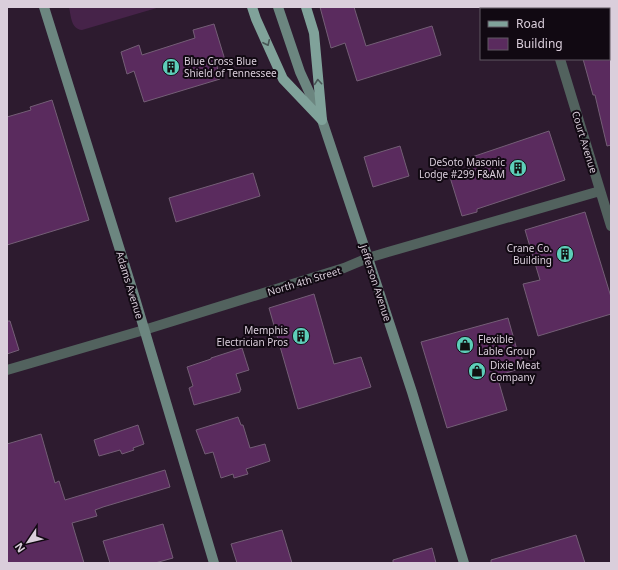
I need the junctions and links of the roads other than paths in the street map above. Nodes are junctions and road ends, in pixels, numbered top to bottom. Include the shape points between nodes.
1 (44, 7) edge
2 (252, 7) edge
3 (278, 7) edge
4 (306, 7) edge
5 (560, 60) edge
6 (322, 120) junction
7 (600, 191) junction
8 (610, 221) edge
9 (368, 258) junction
10 (144, 330) junction
11 (7, 370) edge
12 (214, 563) edge
13 (464, 563) edge

1 - 10 main road, Adams Avenue
2 -> 6 main road via 283,79
3 - 6 main road, Jefferson Avenue via 300,72
6 -> 4 main road via 314,33
5 - 7 street, Court Avenue
6 - 9 main road, Jefferson Avenue
7 - 8 street, Court Avenue
7 - 9 street, North 4th Street
9 - 10 street, North 4th Street via 344,268
9 - 13 main road, Jefferson Avenue
10 - 11 street, North 4th Street
10 - 12 main road, Adams Avenue

